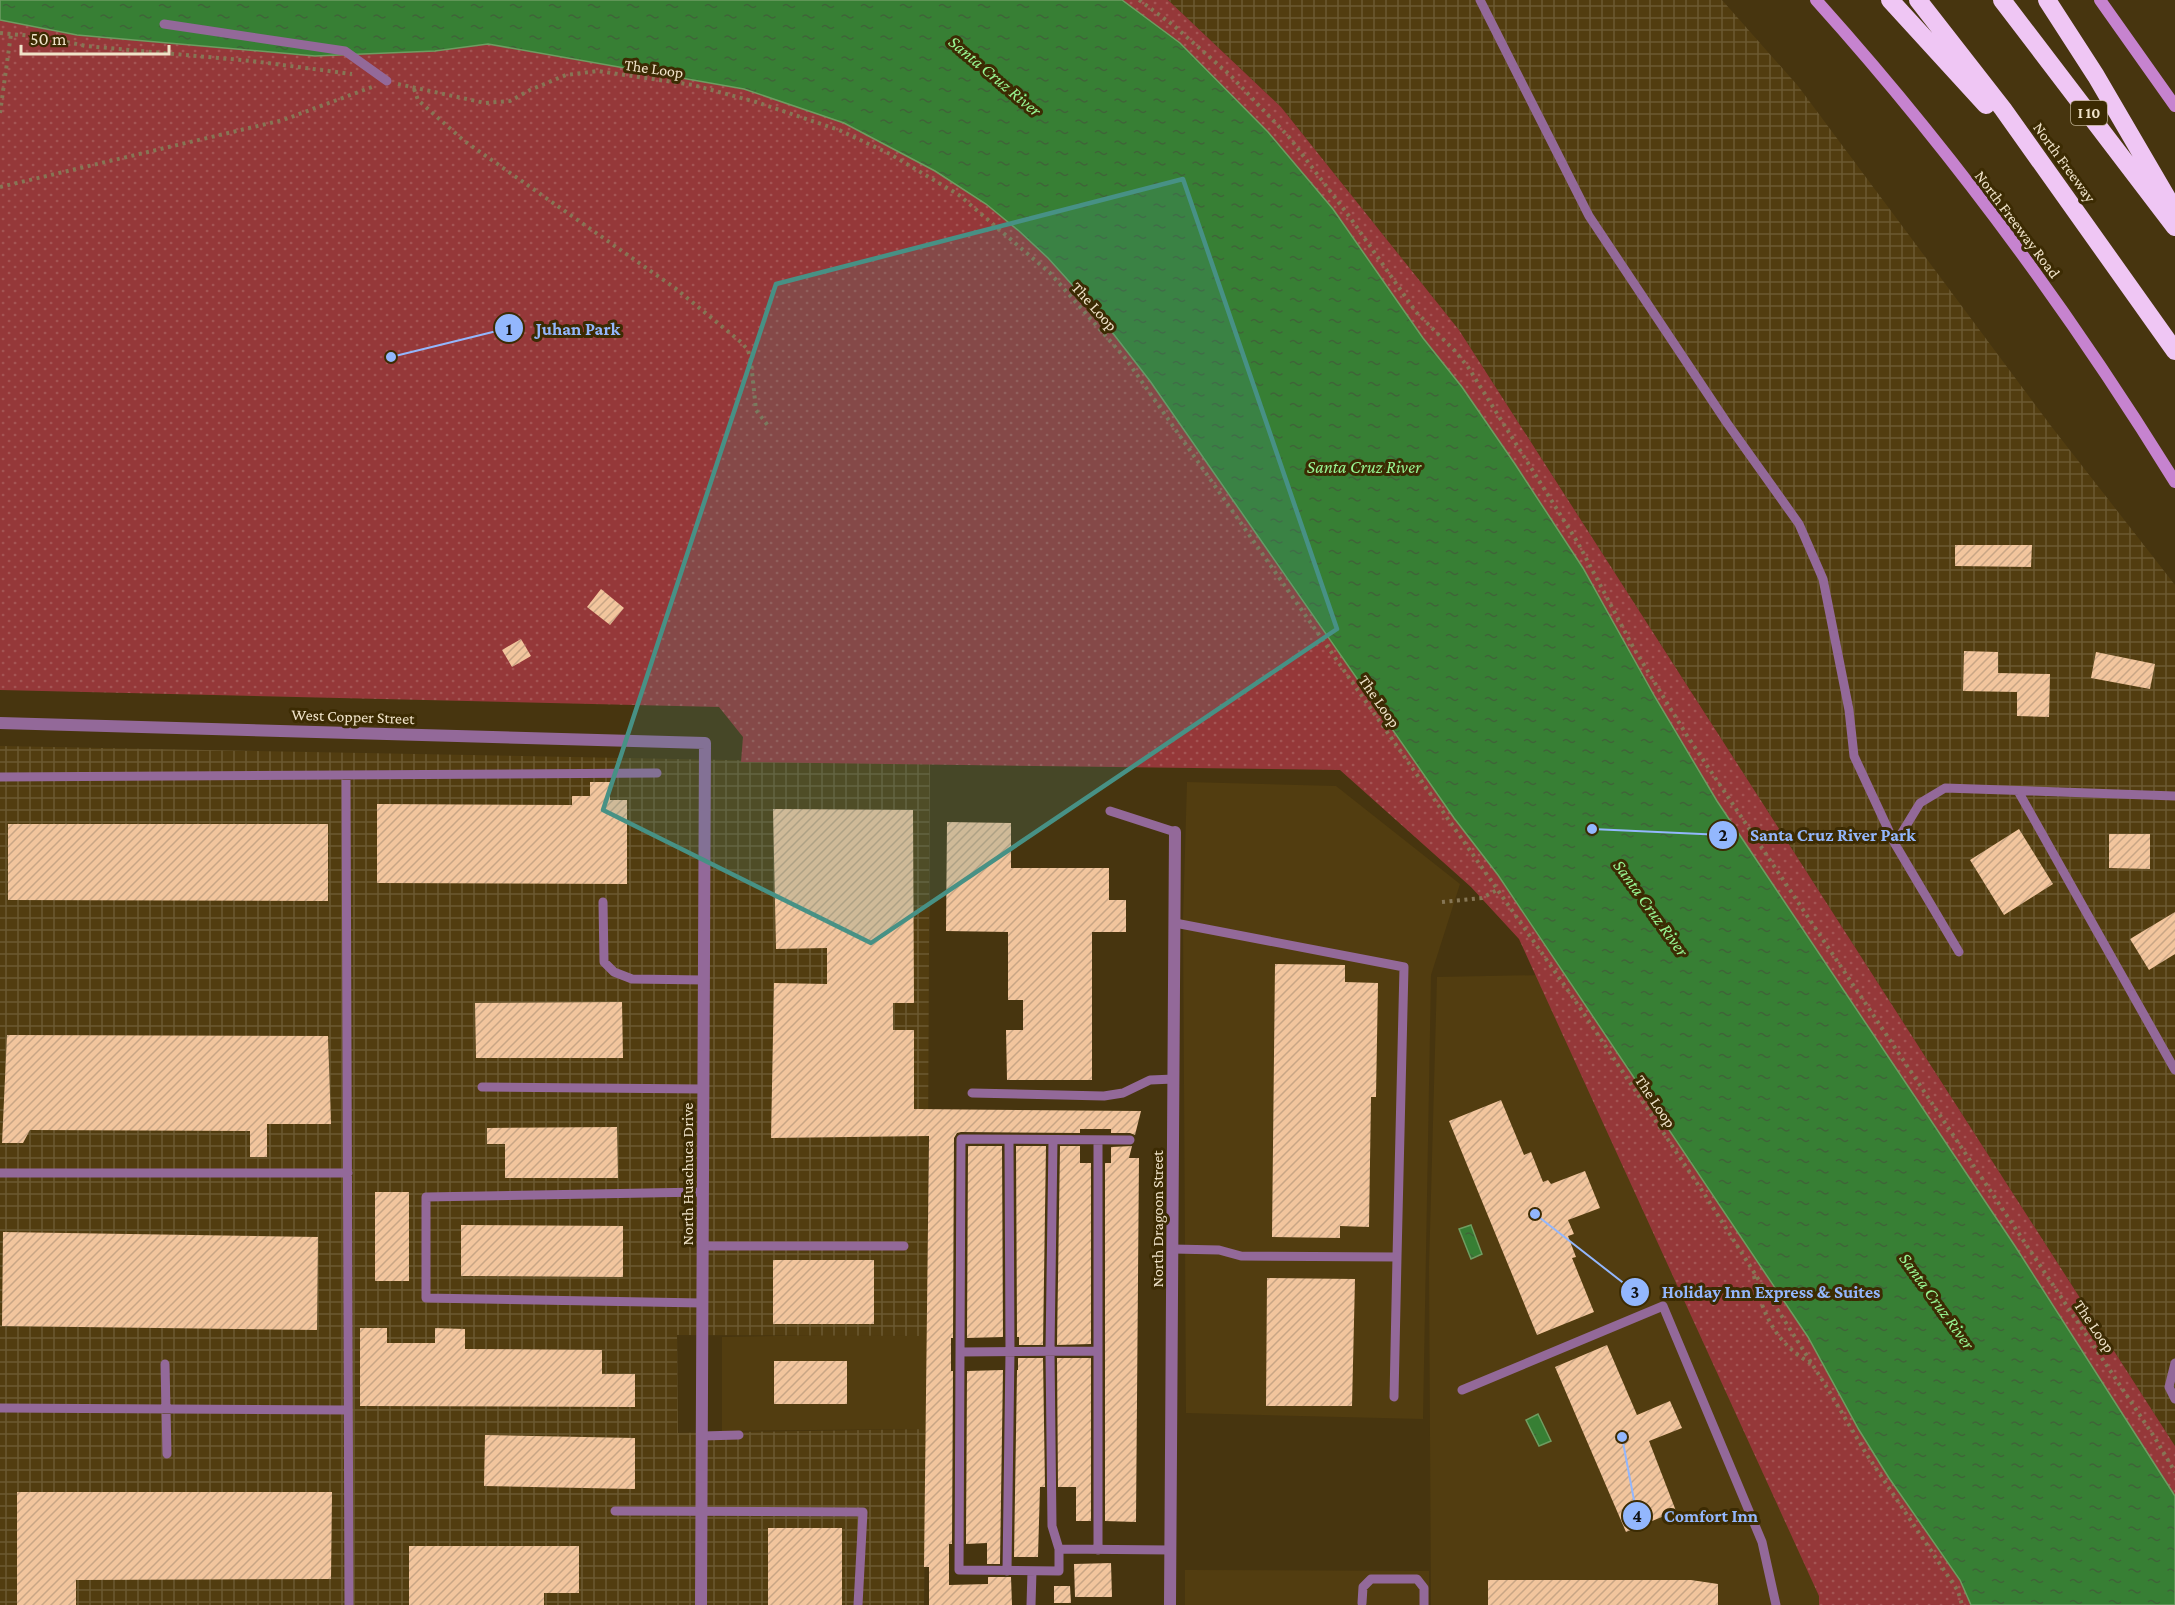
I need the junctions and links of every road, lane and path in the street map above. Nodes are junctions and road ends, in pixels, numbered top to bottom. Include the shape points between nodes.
1 (1139, 0) edge
2 (1480, 0) edge
3 (1816, 0) edge
4 (1890, 0) edge
5 (1918, 0) edge
6 (2002, 0) edge
7 (2046, 0) edge
8 (2100, 0) edge
9 (164, 24) dead end
10 (0, 33) edge
11 (11, 34) junction
12 (387, 81) junction
13 (414, 88) junction
14 (2175, 106) edge
15 (0, 113) edge
16 (2056, 183) junction
17 (0, 188) edge
18 (2175, 212) edge
19 (2175, 227) edge
20 (2175, 351) edge
21 (769, 427) dead end
22 (2175, 482) edge
23 (0, 723) edge
24 (705, 742) joint
25 (657, 773) dead end
26 (346, 775) junction
27 (0, 777) edge
28 (2018, 791) junction
29 (2175, 796) edge
30 (1110, 811) dead end
31 (1176, 832) joint
32 (1895, 844) junction
33 (1497, 890) junction
34 (603, 902) dead end
35 (1442, 902) dead end
36 (1175, 923) junction
37 (1959, 952) dead end
38 (704, 980) junction
39 (2175, 1070) edge
40 (1174, 1079) junction
41 (482, 1087) dead end
42 (704, 1089) junction
43 (972, 1093) dead end
44 (1009, 1140) junction
45 (1053, 1140) junction
46 (1098, 1140) junction
47 (1130, 1140) dead end
48 (0, 1173) edge
49 (348, 1173) junction
50 (703, 1192) junction
51 (703, 1246) junction
52 (904, 1246) dead end
53 (1173, 1248) junction
54 (1397, 1257) junction
55 (1753, 1273) junction
56 (702, 1303) junction
57 (1050, 1351) junction
58 (1098, 1351) junction
59 (960, 1352) junction
60 (1010, 1352) junction
61 (2175, 1363) edge
62 (165, 1364) dead end
63 (1812, 1365) junction
64 (1462, 1390) dead end
65 (1394, 1397) dead end
66 (2175, 1399) edge
67 (0, 1408) edge
68 (166, 1409) junction
69 (348, 1410) junction
70 (739, 1435) dead end
71 (702, 1436) junction
72 (167, 1454) dead end
73 (2175, 1472) edge
74 (615, 1511) dead end
75 (701, 1512) junction
76 (1059, 1549) junction
77 (1098, 1550) junction
78 (1171, 1550) junction
79 (1007, 1571) junction
80 (1032, 1571) junction
81 (1362, 1603) dead end
82 (349, 1605) edge
83 (701, 1605) edge
84 (858, 1605) edge
85 (1031, 1605) edge
86 (1170, 1605) edge
87 (1424, 1605) edge
88 (1776, 1605) edge
89 (1962, 1605) edge

1 - 73 path, The Loop via 1230,75 1288,137 1416,312 1468,367 1578,543 1686,734
2 - 32 lane via 1589,216 1799,524 1824,579 1854,756
3 - 22 main road, North Freeway Road via 1925,128 2016,247 2072,323
4 - 16 highway
5 - 16 highway, North Freeway
6 - 19 highway, I 10
7 - 18 highway
8 - 14 main road
9 - 12 lane via 345,51
10 - 11 path, The Loop
11 - 12 path, The Loop via 86,46 332,70
11 - 15 path
12 - 13 path, The Loop
12 - 17 path via 283,120
13 - 21 path via 418,100 463,140 675,288 741,342 751,362 756,410
13 - 33 path, The Loop via 485,103 510,101 566,75 598,71 693,86 838,130 890,154 959,195 1050,273 1126,359
16 - 20 highway, North Freeway
23 - 24 street, West Copper Street
24 - 38 street, North Huachuca Drive
25 - 26 lane
26 - 27 lane
26 - 49 lane
28 - 29 lane
28 - 32 lane via 1945,788 1920,803
28 - 39 lane
30 - 31 lane
31 - 36 street, North Dragoon Street
32 - 37 lane
33 - 35 path via 1482,898
33 - 55 path, The Loop via 1640,1097
34 - 38 lane via 604,962 614,972 632,979
36 - 40 street, North Dragoon Street
36 - 54 lane via 1404,967
38 - 42 street, North Huachuca Drive
40 - 43 lane via 1150,1080 1123,1093 1104,1096
40 - 53 street, North Dragoon Street
41 - 42 lane
42 - 50 street, North Huachuca Drive
44 - 45 lane
44 - 59 lane via 961,1139
44 - 60 lane
45 - 46 lane
45 - 57 lane
46 - 47 lane
46 - 58 lane
48 - 49 lane
49 - 69 lane
50 - 51 street, North Huachuca Drive
50 - 56 lane via 426,1197 426,1298
51 - 52 lane
51 - 56 street, North Huachuca Drive
53 - 54 lane via 1241,1256
53 - 78 street, North Dragoon Street
54 - 65 lane
55 - 63 path, The Loop
55 - 63 path, The Loop via 1775,1332 1797,1356
56 - 71 street, North Huachuca Drive
57 - 58 lane
57 - 60 lane
57 - 76 lane via 1052,1526
58 - 77 lane
59 - 60 lane
59 - 79 lane via 958,1570
60 - 79 lane
61 - 66 lane via 2169,1388
62 - 68 lane
63 - 89 path, The Loop via 1958,1591
64 - 88 lane via 1663,1306 1762,1542
67 - 68 lane
68 - 69 lane
68 - 72 lane
69 - 82 lane
70 - 71 lane
71 - 75 street, North Huachuca Drive
74 - 75 lane
75 - 83 street, North Huachuca Drive
75 - 84 lane via 863,1512
76 - 77 lane
76 - 80 lane via 1059,1571
77 - 78 lane
78 - 86 street, North Dragoon Street
79 - 80 lane
80 - 85 lane
81 - 87 lane via 1363,1587 1371,1578 1417,1579 1424,1588

